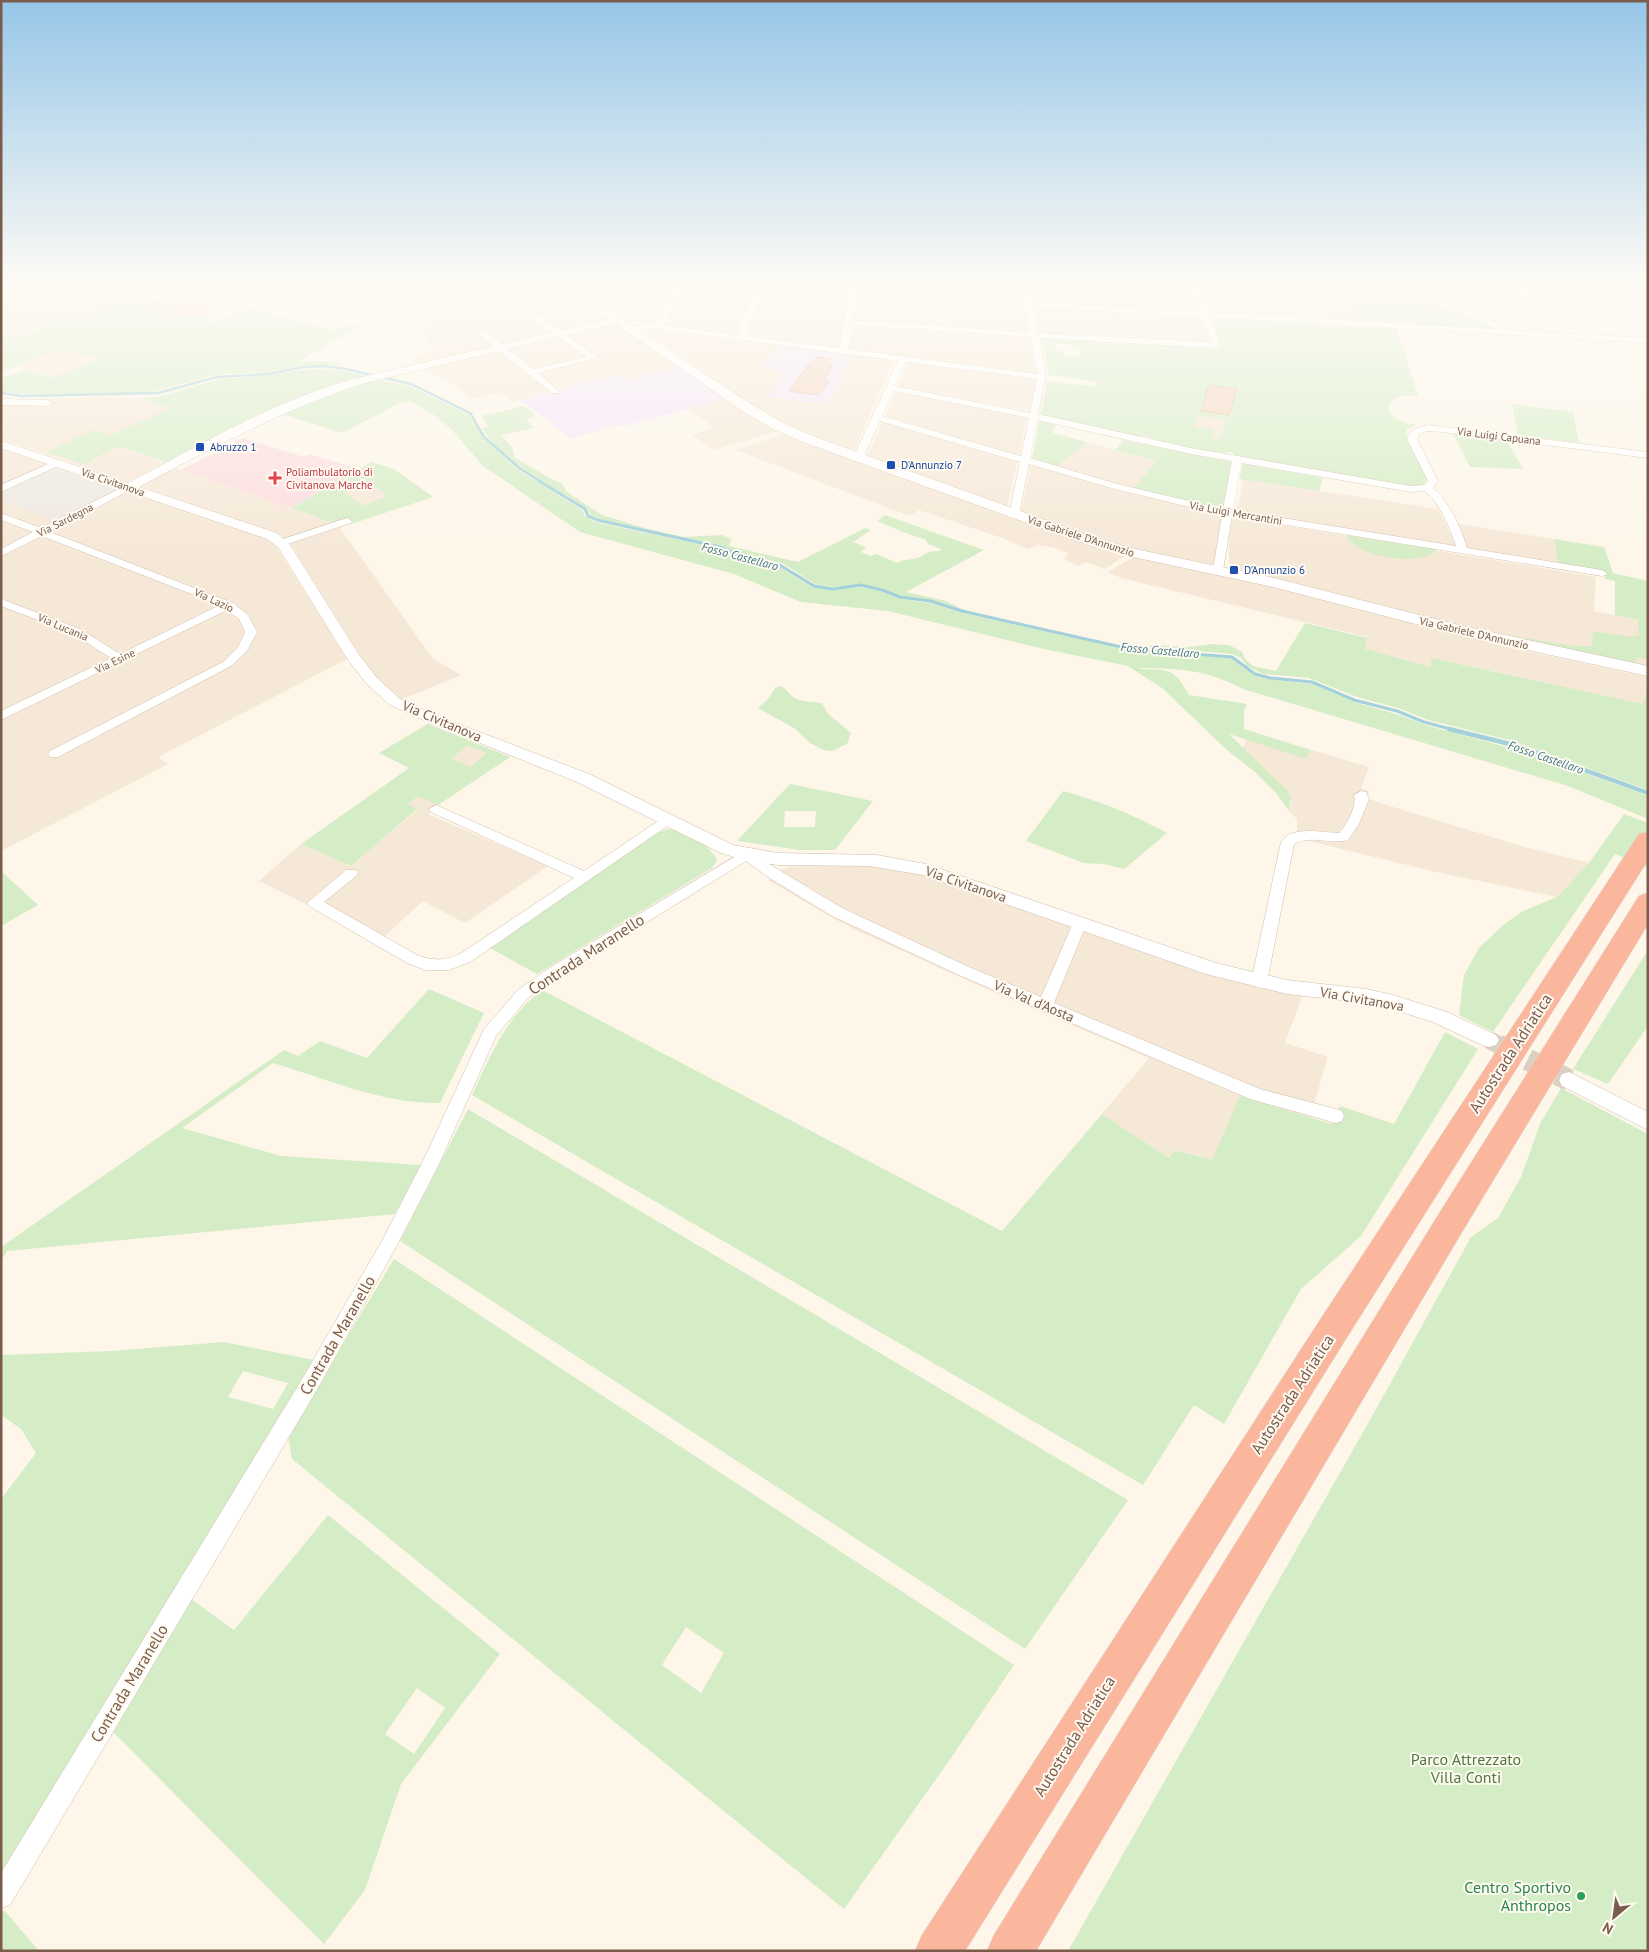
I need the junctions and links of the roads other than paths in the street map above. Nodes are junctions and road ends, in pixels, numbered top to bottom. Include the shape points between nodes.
1 (378, 376) edge
2 (537, 376) edge
3 (701, 376) edge
4 (895, 376) edge
5 (1034, 376) edge
6 (1041, 377) joint
7 (890, 388) junction
8 (556, 391) dead end
9 (1, 402) edge
10 (48, 403) dead end
11 (1034, 416) junction
12 (877, 417) junction
13 (1, 444) edge
14 (1648, 454) edge
15 (858, 458) junction
16 (1237, 459) junction
17 (1025, 460) junction
18 (57, 463) junction
19 (129, 488) junction
20 (1427, 488) junction
21 (1, 489) edge
22 (1227, 512) junction
23 (1014, 514) junction
24 (1, 516) edge
25 (347, 521) dead end
26 (42, 532) junction
27 (281, 542) junction
28 (1462, 550) junction
29 (1, 553) edge
30 (1218, 570) junction
31 (1602, 573) dead end
32 (1, 602) edge
33 (229, 605) junction
34 (120, 659) junction
35 (1645, 670) edge
36 (4, 712) edge
37 (54, 754) dead end
38 (1361, 795) dead end
39 (436, 809) dead end
40 (669, 820) junction
41 (1640, 852) edge
42 (746, 855) junction
43 (350, 873) dead end
44 (585, 877) junction
45 (1648, 902) edge
46 (1080, 923) junction
47 (1259, 982) junction
48 (1045, 1006) junction
49 (1489, 1040) tunnel mouth
50 (1569, 1080) tunnel mouth
51 (1336, 1116) dead end
52 (1648, 1122) edge
53 (1, 1896) edge
54 (938, 1951) edge
55 (1010, 1951) edge

1 - 19 street via 291,404
2 - 8 street
3 - 15 main road, Via Gabriele D'Annunzio via 768,421
4 - 7 street
5 - 6 street
6 - 11 street
7 - 11 street
7 - 12 street
9 - 10 street
11 - 16 street
11 - 17 street
12 - 15 street
12 - 17 street, Via Luigi Mercantini
13 - 18 street, Via Civitanova
14 - 20 street, Via Luigi Capuana via 1443,428 1421,429 1412,438 1433,478
15 - 23 main road, Via Gabriele D'Annunzio
16 - 20 street via 1402,488
16 - 22 street
17 - 22 street, Via Luigi Mercantini via 1135,492
17 - 23 street
18 - 19 street, Via Civitanova
18 - 21 street
19 - 26 street, Via Sardegna
19 - 27 street, Via Civitanova
20 - 28 street via 1433,491 1441,504
22 - 28 street, Via Luigi Mercantini
22 - 30 street
23 - 30 main road, Via Gabriele D'Annunzio via 1118,550
24 - 26 street, Via Lazio
25 - 27 street
26 - 29 street, Via Sardegna
26 - 33 street, Via Lazio
27 - 40 street, Via Civitanova via 353,657 395,702 583,778
28 - 31 street, Via Luigi Mercantini
30 - 35 main road, Via Gabriele D'Annunzio via 1462,631
32 - 34 street, Via Lucania via 76,631
33 - 34 street, Via Esine
33 - 37 street, Via Lazio via 244,617 251,632 248,642 236,657
34 - 36 street, Via Esine
38 - 47 street via 1356,814 1343,837 1302,836 1288,842
39 - 44 street
40 - 42 street, Via Civitanova
40 - 44 street
41 - 54 highway, Autostrada Adriatica
42 - 46 street, Via Civitanova via 798,862 863,860 905,865
42 - 48 street, Via Val d'Aosta via 837,912
42 - 53 street, Contrada Maranello via 522,994 490,1033 433,1159 311,1382
43 - 44 street via 314,903 430,966 449,965 465,958
45 - 55 highway
46 - 47 street, Via Civitanova
46 - 48 street
47 - 49 street, Via Civitanova via 1393,1002 1440,1017
48 - 51 street, Via Val d'Aosta via 1256,1094
50 - 52 street

